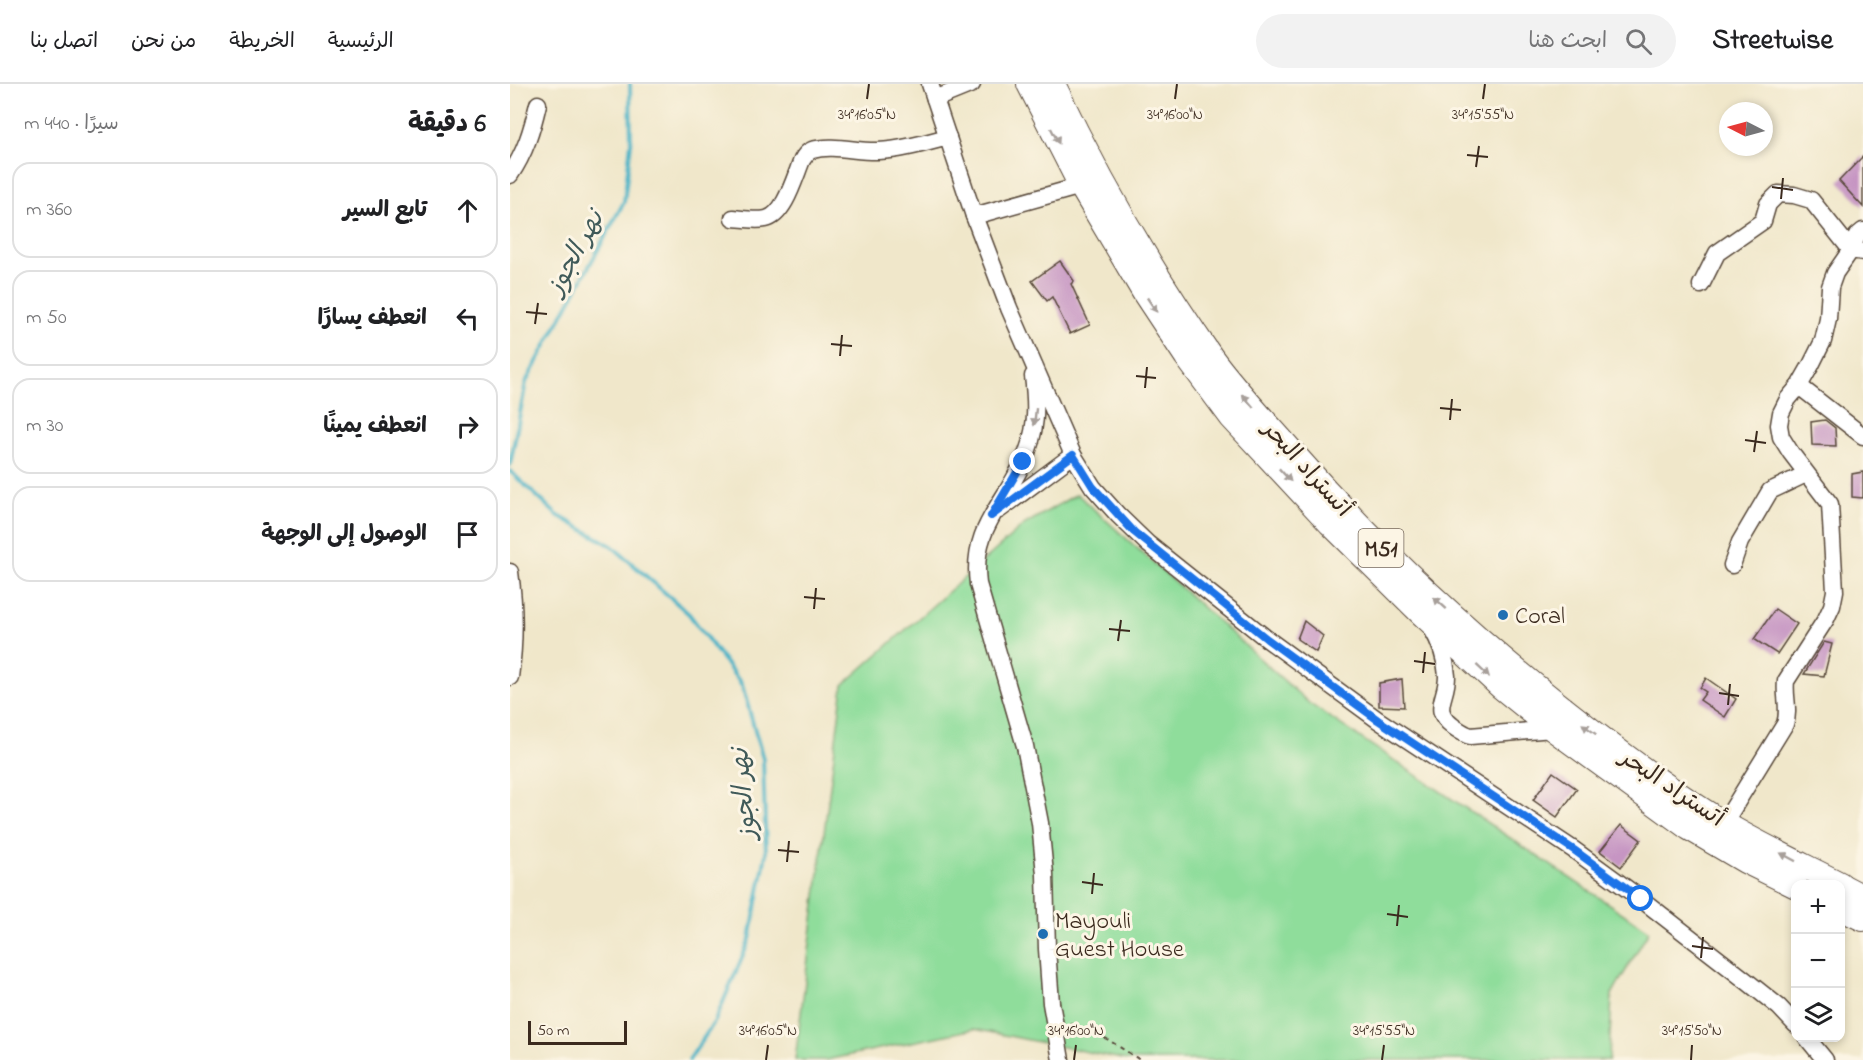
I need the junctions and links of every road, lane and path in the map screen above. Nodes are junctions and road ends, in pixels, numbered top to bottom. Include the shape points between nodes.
1 (972, 84) edge
2 (1029, 84) edge
3 (1053, 84) edge
4 (932, 91) edge
5 (538, 104) dead end
6 (948, 137) junction
7 (510, 175) edge
8 (1081, 186) junction
9 (974, 216) junction
10 (733, 218) dead end
11 (1863, 231) edge
12 (1857, 251) edge
13 (1701, 285) dead end
14 (1032, 359) junction
15 (1799, 386) junction
16 (1863, 436) edge
17 (1073, 455) junction
18 (1806, 474) junction
19 (991, 516) junction
20 (1732, 565) dead end
21 (510, 572) edge
22 (1420, 612) junction
23 (510, 677) edge
24 (1553, 729) junction
25 (1724, 823) junction
26 (1831, 880) edge
27 (1791, 883) edge
28 (1845, 888) edge
29 (1863, 897) edge
30 (1845, 910) edge
31 (1863, 919) edge
32 (1053, 1016) junction
33 (1791, 1020) edge
34 (1810, 1042) edge
35 (1061, 1060) edge
36 (1140, 1060) edge
37 (1824, 1060) edge

1 - 4 street
2 -> 8 highway, أتستراد البحر / M51
25 -> 3 highway, أتستراد البحر / M51 via 1588,729 1519,674 1406,572 1334,500 1213,360 1110,195
4 - 6 street
5 - 7 street via 531,135
6 - 9 street
6 - 10 street via 876,152 812,150 802,160 785,203 776,214 769,219
8 - 9 street
8 -> 22 highway, أتستراد البحر / M51 via 1151,303 1232,418
9 - 14 street
11 - 12 street via 1857,236
12 - 13 street via 1811,201 1778,194 1768,204 1763,221 1717,253
12 - 15 street via 1835,273 1823,341
14 - 17 street
14 -> 19 street via 1036,408 1033,435 1023,462
15 - 16 street
15 - 18 street via 1788,399 1779,425 1781,437
17 - 19 street
17 - 33 street via 1093,487 1134,532 1258,632 1378,720 1574,850 1749,982
18 - 20 street via 1770,490 1740,542
18 - 25 street via 1830,504 1835,591 1832,606 1786,681 1785,724
19 - 32 street via 981,537 977,574 1025,746 1040,823
21 - 23 street via 514,646
22 -> 24 highway, أتستراد البحر / M51
22 - 24 street via 1444,657 1444,720 1470,736
24 - 27 highway, أتستراد البحر / M51 via 1689,828
26 -> 25 highway, أتستراد البحر / M51
28 - 29 highway, أتستراد البحر / M51
30 - 31 highway
32 - 35 street
32 - 36 path via 1107,1039
34 - 37 street

